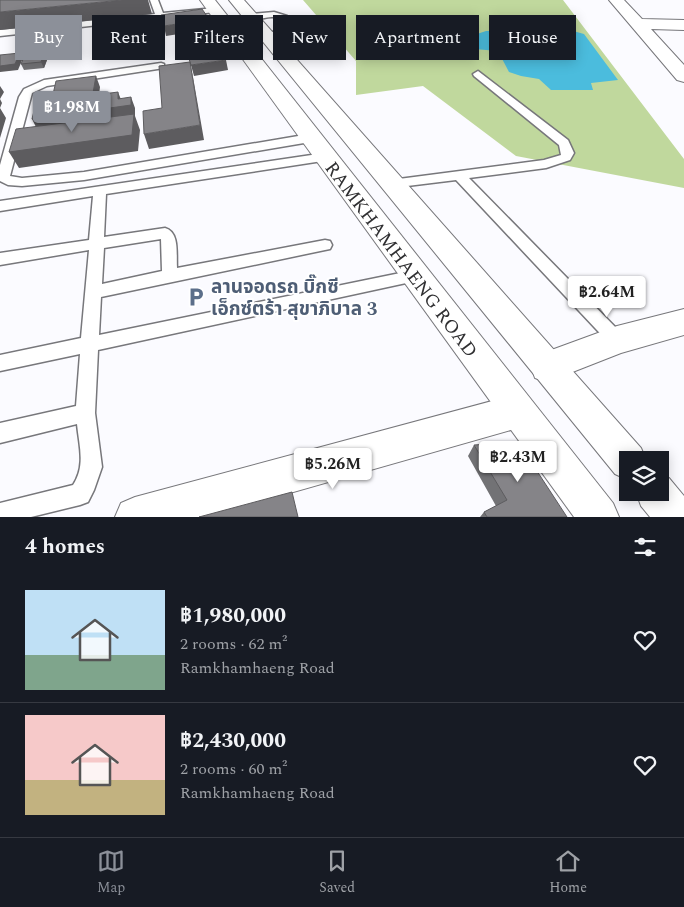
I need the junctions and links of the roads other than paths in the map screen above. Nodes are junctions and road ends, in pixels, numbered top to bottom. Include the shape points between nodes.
1 (154, 0) edge
2 (616, 0) edge
3 (227, 7) edge
4 (160, 15) joint
5 (92, 23) edge
6 (637, 24) junction
7 (684, 25) edge
8 (0, 33) edge
9 (161, 66) edge
10 (478, 74) dead end
11 (684, 76) edge
12 (317, 147) junction
13 (459, 175) junction
14 (391, 184) junction
15 (100, 191) junction
16 (0, 206) edge
17 (97, 243) junction
18 (325, 245) dead end
19 (0, 259) edge
20 (170, 275) junction
21 (415, 276) junction
22 (94, 292) junction
23 (684, 322) edge
24 (617, 340) junction
25 (90, 344) junction
26 (0, 363) edge
27 (548, 367) junction
28 (518, 411) junction
29 (85, 413) junction
30 (0, 433) edge
31 (619, 451) edge
32 (662, 501) edge
33 (0, 514) edge
34 (135, 517) edge
35 (599, 517) edge
36 (676, 517) edge

1 - 4 lane
2 - 6 main road
3 - 4 lane
3 - 12 main road, RAMKHAMHAENG ROAD
3 - 14 main road, RAMKHAMHAENG ROAD via 268,38
5 - 8 lane
6 - 7 main road
6 - 11 main road
9 - 12 lane via 44,83 28,91 3,177 8,182 22,182
10 - 13 lane via 547,127 564,143 568,153 566,157 546,164
12 - 15 lane
12 - 21 main road, RAMKHAMHAENG ROAD
13 - 14 lane
13 - 24 lane
14 - 27 main road, RAMKHAMHAENG ROAD
15 - 16 lane
15 - 17 lane
17 - 19 lane
17 - 20 lane via 165,233 168,236
17 - 22 lane
18 - 20 lane
20 - 22 lane
21 - 25 lane
21 - 28 main road, RAMKHAMHAENG ROAD
22 - 25 lane
23 - 24 main road
24 - 27 main road
25 - 26 lane
25 - 29 lane
27 - 31 main road, RAMKHAMHAENG ROAD
28 - 34 main road
28 - 35 main road, RAMKHAMHAENG ROAD
29 - 30 lane
29 - 33 lane via 92,467 80,494
32 - 36 main road

